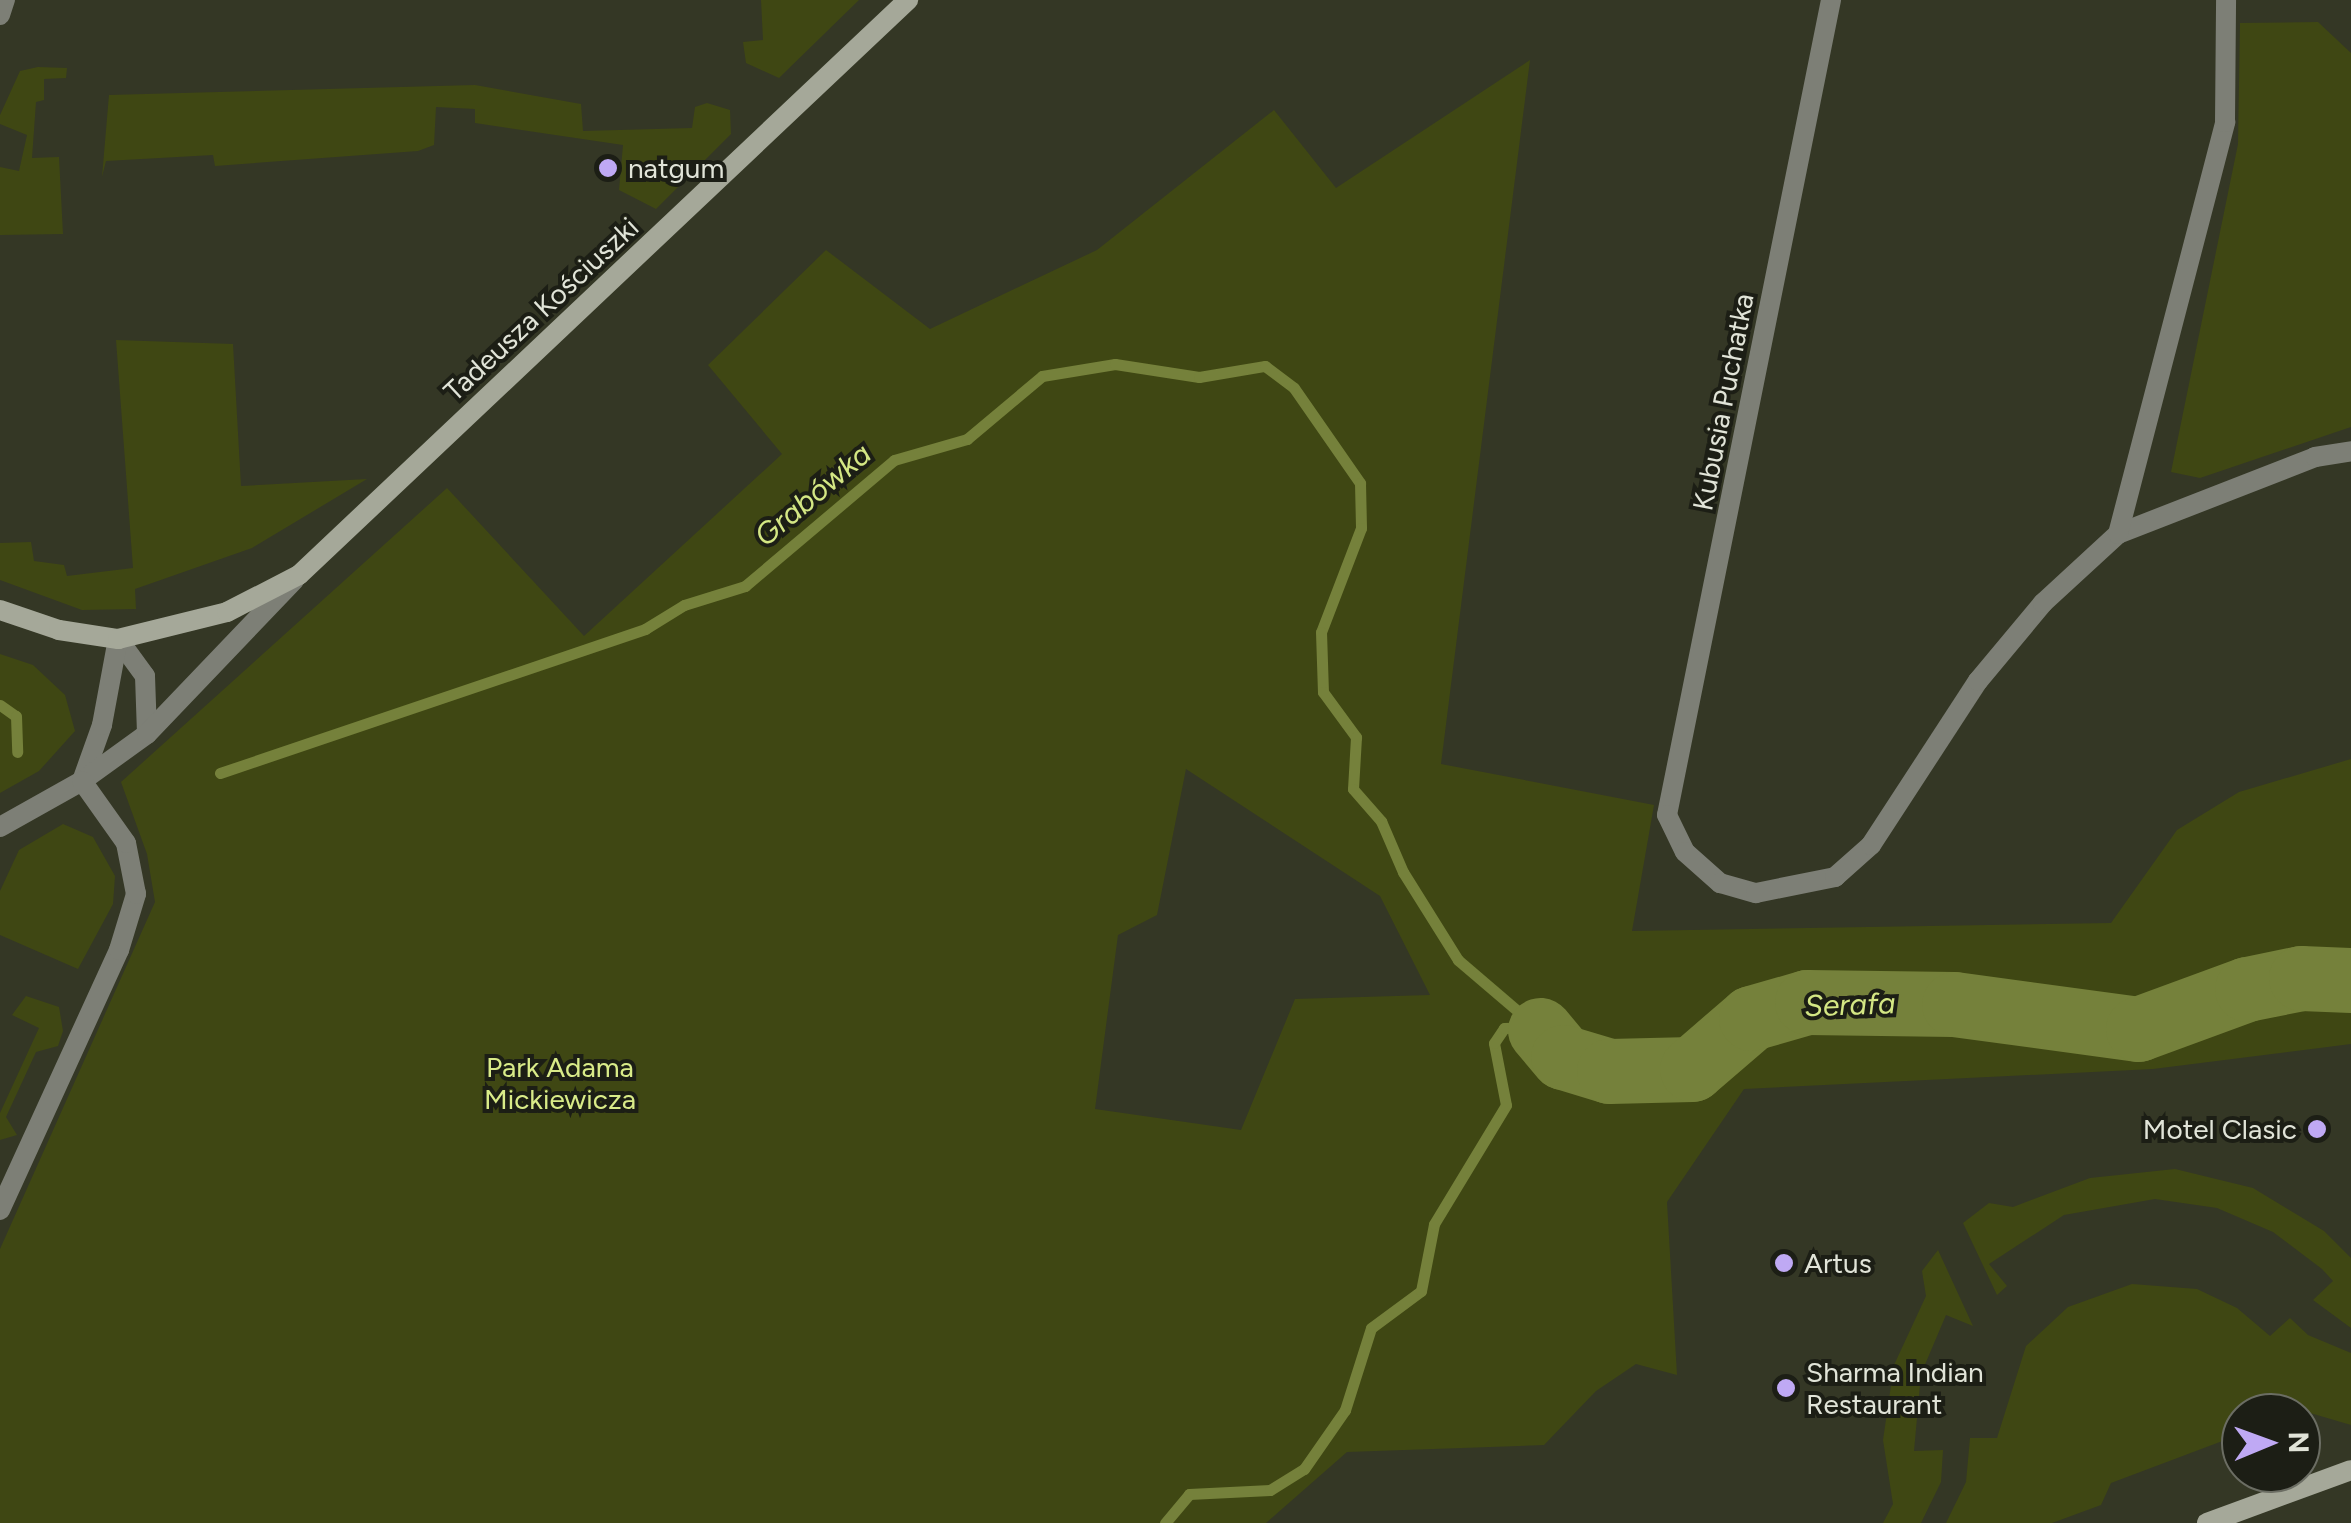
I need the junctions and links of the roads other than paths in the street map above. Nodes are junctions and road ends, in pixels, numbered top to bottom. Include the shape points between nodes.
1 (4, 0) edge
2 (908, 0) edge
3 (1831, 0) edge
4 (2226, 0) edge
5 (0, 15) edge
6 (2351, 451) edge
7 (2118, 534) junction
8 (299, 575) junction
9 (0, 610) edge
10 (118, 639) junction
11 (148, 734) junction
12 (82, 781) junction
13 (0, 827) edge
14 (0, 1210) edge
15 (2351, 1470) edge
16 (2207, 1523) edge

1 - 5 street
2 - 8 street, Tadeusza Kościuszki
3 - 7 street, Kubusia Puchatka via 1667,815 1685,852 1720,883 1756,893 1835,878 1871,845 1978,681 2043,603
4 - 7 street via 2225,122
6 - 7 street via 2315,457
8 - 10 street, Tadeusza Kościuszki via 226,612
8 - 11 street, Tadeusza Kościuszki
9 - 10 street via 59,630
10 - 11 street via 145,676
10 - 12 street via 102,725
11 - 12 street, Tadeusza Kościuszki
12 - 13 street, Tadeusza Kościuszki
12 - 14 street via 126,843 136,894 119,950
15 - 16 street

